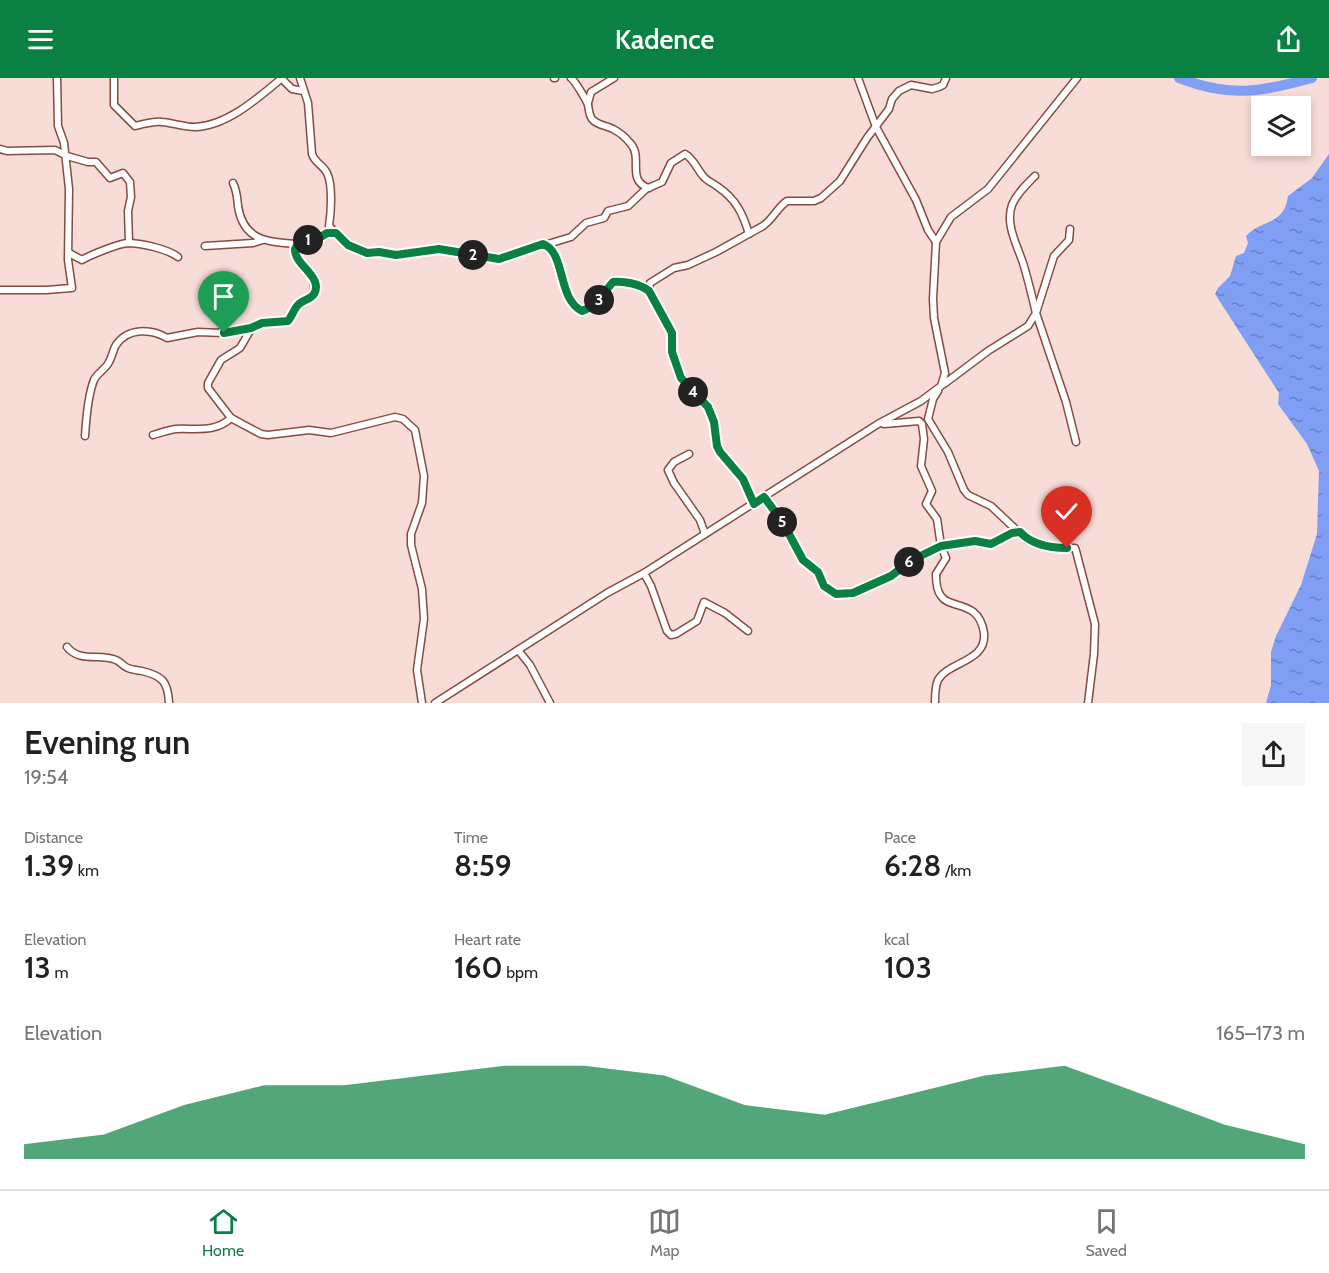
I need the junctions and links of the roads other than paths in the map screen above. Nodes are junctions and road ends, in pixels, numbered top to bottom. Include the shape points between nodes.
1 (57, 78) edge
2 (114, 78) edge
3 (282, 78) edge
4 (300, 78) edge
5 (571, 78) edge
6 (614, 78) edge
7 (858, 78) edge
8 (946, 78) edge
9 (1077, 78) edge
10 (304, 91) junction
11 (588, 103) junction
12 (876, 127) junction
13 (0, 148) edge
14 (67, 156) junction
15 (1035, 176) dead end
16 (233, 183) dead end
17 (649, 188) junction
18 (1070, 229) dead end
19 (336, 233) junction
20 (749, 234) junction
21 (263, 239) junction
22 (936, 242) junction
23 (129, 243) junction
24 (298, 244) junction
25 (543, 244) junction
26 (205, 246) dead end
27 (69, 253) junction
28 (178, 257) dead end
29 (0, 290) edge
30 (649, 291) junction
31 (1035, 313) junction
32 (1028, 326) junction
33 (1041, 327) junction
34 (251, 328) junction
35 (236, 332) junction
36 (245, 338) junction
37 (941, 386) junction
38 (231, 418) junction
39 (878, 424) junction
40 (153, 435) dead end
41 (85, 436) dead end
42 (1076, 442) dead end
43 (689, 454) dead end
44 (764, 497) junction
45 (754, 504) junction
46 (1020, 532) junction
47 (705, 534) junction
48 (941, 546) junction
49 (644, 573) junction
50 (748, 631) dead end
51 (67, 647) dead end
52 (518, 650) junction
53 (169, 703) edge
54 (422, 703) edge
55 (435, 703) edge
56 (550, 703) edge
57 (935, 703) edge
58 (1088, 703) edge

1 - 14 street via 58,126
2 - 3 street via 114,105 135,126 161,122 195,127 231,117
3 - 10 street via 292,89
4 - 10 street
5 - 11 street
6 - 11 street via 591,92
7 - 12 street
8 - 12 street via 943,85 932,89 912,86 898,91
9 - 22 street via 988,189 951,217
10 - 19 street via 312,154 328,174 329,226
11 - 17 street via 593,120 631,143 636,177
12 - 20 street via 840,181 826,194 814,201 787,201 770,221
12 - 22 street
13 - 14 street via 52,150
14 - 23 street via 96,162 110,178 123,173 130,182
14 - 27 street
15 - 31 street via 1012,205 1010,216
16 - 21 street via 246,231
17 - 20 street via 662,182 671,163 687,155 704,177 737,205
17 - 25 street via 628,206 608,211 604,219 586,223 571,237
18 - 31 street via 1068,240 1054,256
19 - 24 street
19 - 25 street via 348,245 367,253 396,255 439,249 499,259
20 - 30 street via 660,276 650,283
21 - 24 street
21 - 26 street
22 - 37 street via 933,299 945,373
23 - 27 street via 82,261
23 - 28 street
24 - 34 street via 295,254 315,282 313,295 296,306 288,321
25 - 30 street via 554,254 562,284 577,309 593,306 613,282 630,283
27 - 29 street via 72,288
30 - 45 street via 672,333 672,352 681,378 708,407 717,446 743,479
31 - 32 street
31 - 33 street
32 - 33 street
32 - 37 street
33 - 42 street
34 - 35 street
34 - 36 street
35 - 36 street
35 - 41 street via 198,332 167,338 156,331 137,331 125,337 94,379
36 - 38 street via 240,348 221,360 208,382 210,391
37 - 39 street
37 - 46 street via 928,419 964,490 991,506
38 - 40 street via 217,428 175,429
38 - 54 street via 268,435 309,430 331,433 395,417 415,430 424,476 422,503 411,534 422,589 424,620 417,670
39 - 44 street
39 - 48 street via 922,424 921,466 932,491 926,504 937,519
43 - 47 street via 668,470
44 - 45 street
44 - 48 street via 803,560 818,572 824,586 836,594 853,593 891,576
45 - 47 street
46 - 48 street via 991,544 975,541
46 - 58 street via 1038,544 1076,551 1095,624
47 - 49 street
48 - 57 street via 945,558 936,574 940,594 946,601 972,610 984,634 982,646 970,660 947,671 937,681
49 - 50 street via 671,635 697,621 705,602
49 - 52 street
51 - 53 street via 88,658 116,660 127,668 157,676 169,690
52 - 55 street
52 - 56 street

